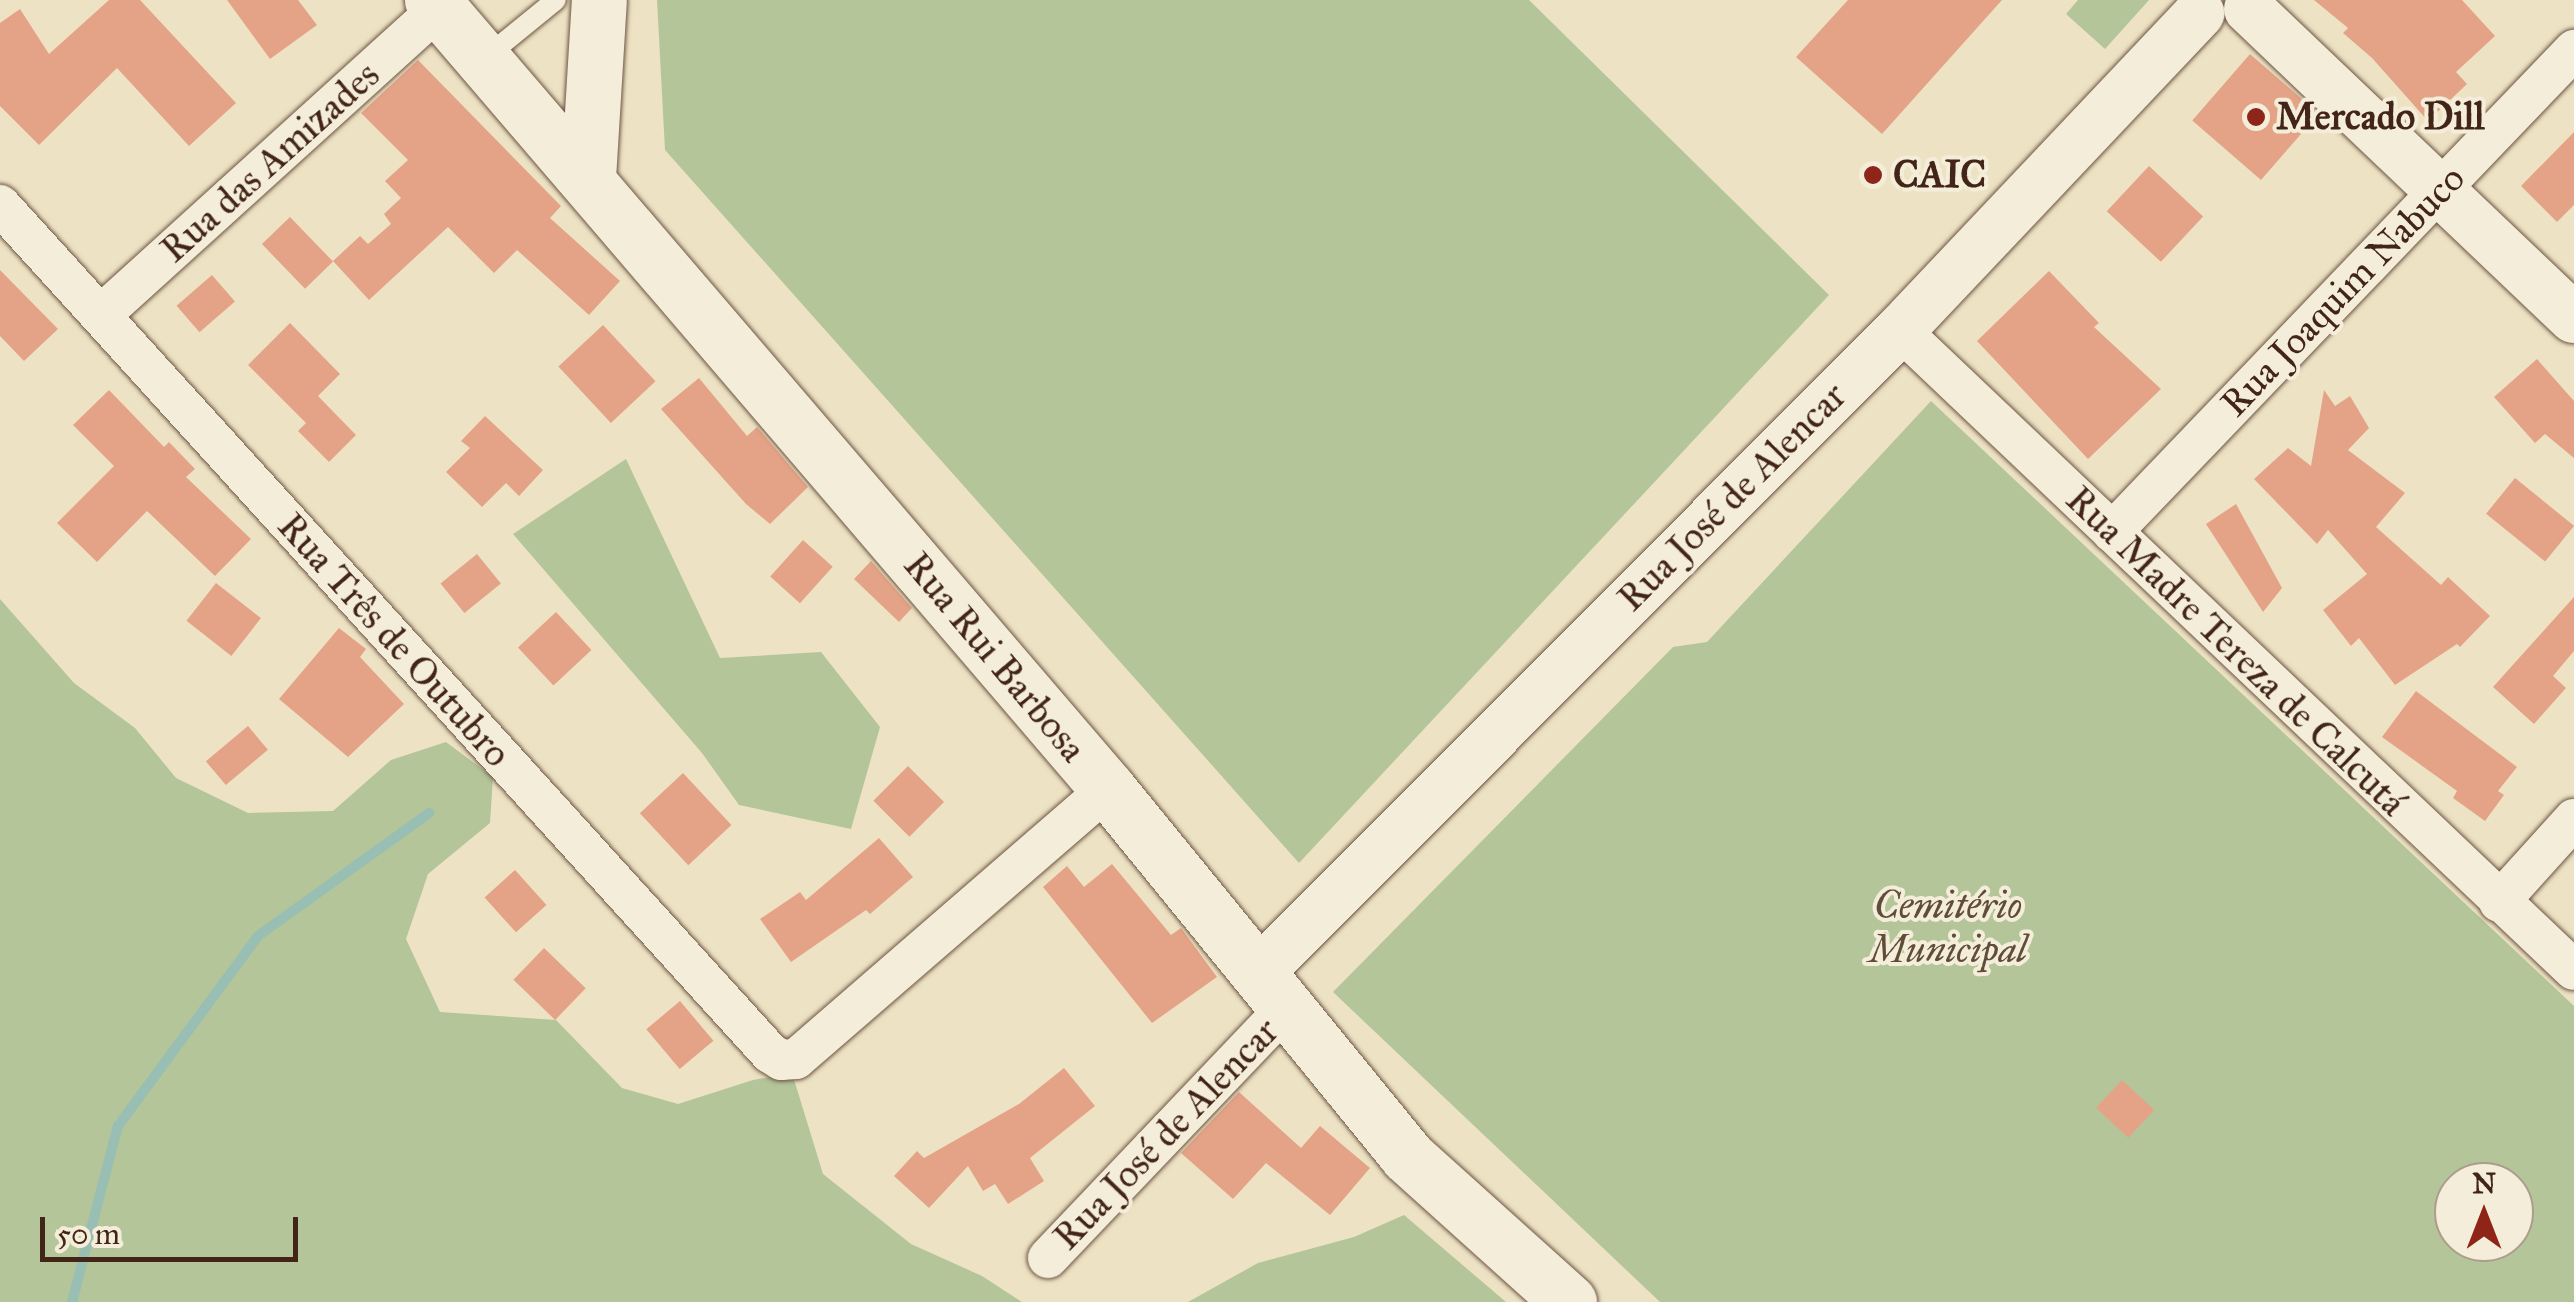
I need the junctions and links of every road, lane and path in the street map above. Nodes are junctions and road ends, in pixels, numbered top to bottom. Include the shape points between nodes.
1 (556, 0) edge
2 (599, 0) edge
3 (444, 3) edge
4 (2251, 5) edge
5 (2196, 7) edge
6 (2574, 50) edge
7 (480, 62) junction
8 (588, 178) junction
9 (2438, 192) junction
10 (0, 205) edge
11 (100, 316) junction
12 (2574, 318) edge
13 (1900, 330) junction
14 (2112, 532) junction
15 (1108, 788) junction
16 (2574, 820) edge
17 (2499, 902) junction
18 (2574, 970) edge
19 (1271, 992) junction
20 (1048, 1258) dead end
21 (1569, 1302) edge

1 - 7 lane
2 - 8 main road
3 - 7 main road, Rua Rui Barbosa
3 - 11 street, Rua das Amizades
4 - 5 street via 2225,23 2212,22
4 - 9 street
5 - 13 street, Rua José de Alencar
6 - 9 street, Rua Joaquim Nabuco
7 - 8 main road, Rua Rui Barbosa
8 - 15 main road, Rua Rui Barbosa
9 - 12 street
9 - 14 street, Rua Joaquim Nabuco
10 - 11 street, Rua Três de Outubro
11 - 15 street, Rua Três de Outubro via 781,1060 796,1059
13 - 14 street, Rua Madre Tereza de Calcutá
13 - 19 street, Rua José de Alencar
14 - 17 street, Rua Madre Tereza de Calcutá
15 - 19 main road, Rua Rui Barbosa
16 - 17 street
17 - 18 street, Rua Madre Tereza de Calcutá
19 - 20 street, Rua José de Alencar
19 - 21 main road, Rua Rui Barbosa via 1407,1156

